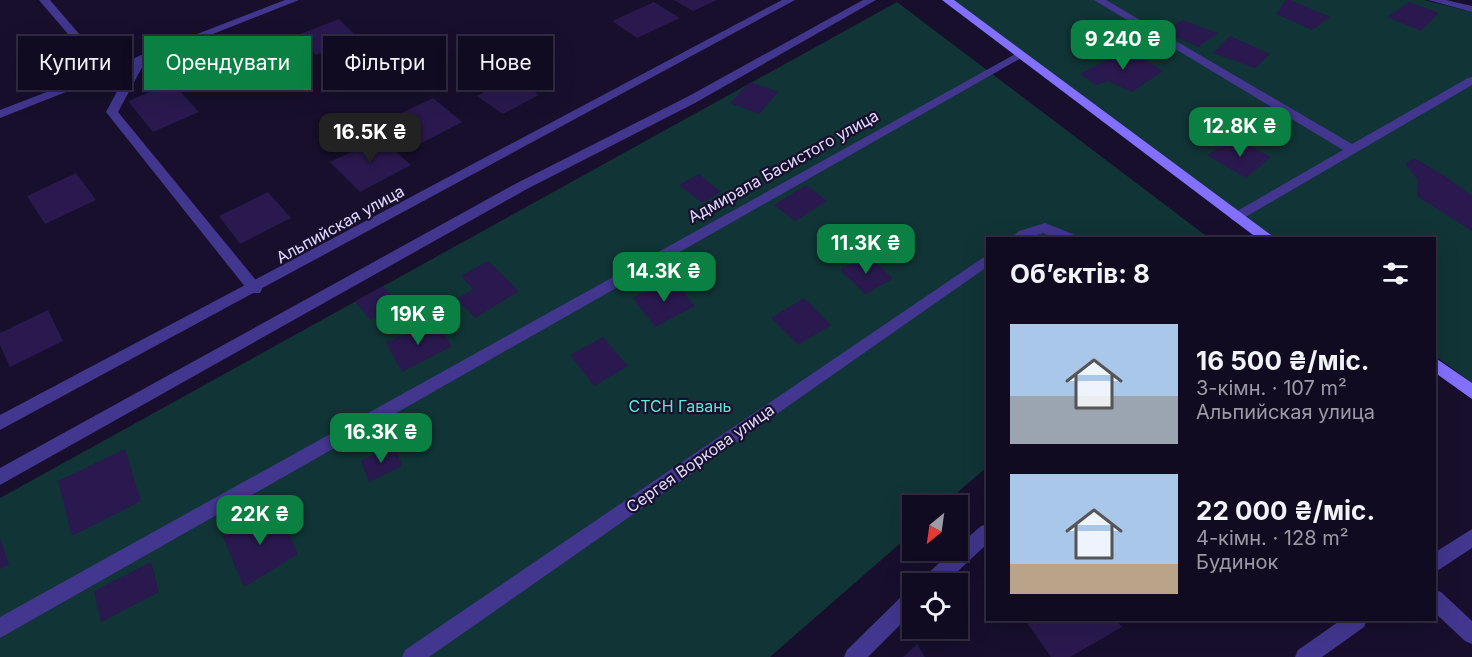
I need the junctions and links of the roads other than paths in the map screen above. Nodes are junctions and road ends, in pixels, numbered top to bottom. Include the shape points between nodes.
1 (44, 0) edge
2 (294, 0) edge
3 (790, 0) edge
4 (871, 0) edge
5 (947, 0) edge
6 (1098, 0) edge
7 (1433, 0) edge
8 (1472, 9) edge
9 (75, 36) edge
10 (1019, 55) junction
11 (141, 58) junction
12 (132, 62) edge
13 (1472, 80) edge
14 (61, 90) edge
15 (0, 114) edge
16 (1353, 150) junction
17 (1237, 217) junction
18 (1019, 237) edge
19 (1068, 237) edge
20 (1265, 237) edge
21 (986, 261) edge
22 (255, 289) junction
23 (1436, 365) edge
24 (1472, 392) edge
25 (0, 423) edge
26 (0, 477) edge
27 (986, 533) edge
28 (1472, 537) edge
29 (1436, 563) edge
30 (942, 573) edge
31 (1436, 601) edge
32 (902, 610) edge
33 (1357, 621) edge
34 (0, 628) edge
35 (1472, 634) edge
36 (412, 657) edge
37 (854, 657) edge
38 (1305, 657) edge

1 - 9 street
2 - 11 street
3 - 22 street, Альпийская улица
4 - 26 street via 522,186
5 - 10 main road
6 - 16 street
7 - 8 street
10 - 17 main road
10 - 34 street, Адмирала Басистого улица
11 - 12 street
11 - 22 street via 111,112
13 - 16 street
14 - 15 street
16 - 17 street
17 - 20 main road
18 - 19 street via 1045,228
21 - 36 street, Сергея Воркова улица
22 - 25 street, Альпийская улица
23 - 24 main road
27 - 30 street
28 - 29 street
31 - 35 street
32 - 37 street
33 - 38 street

